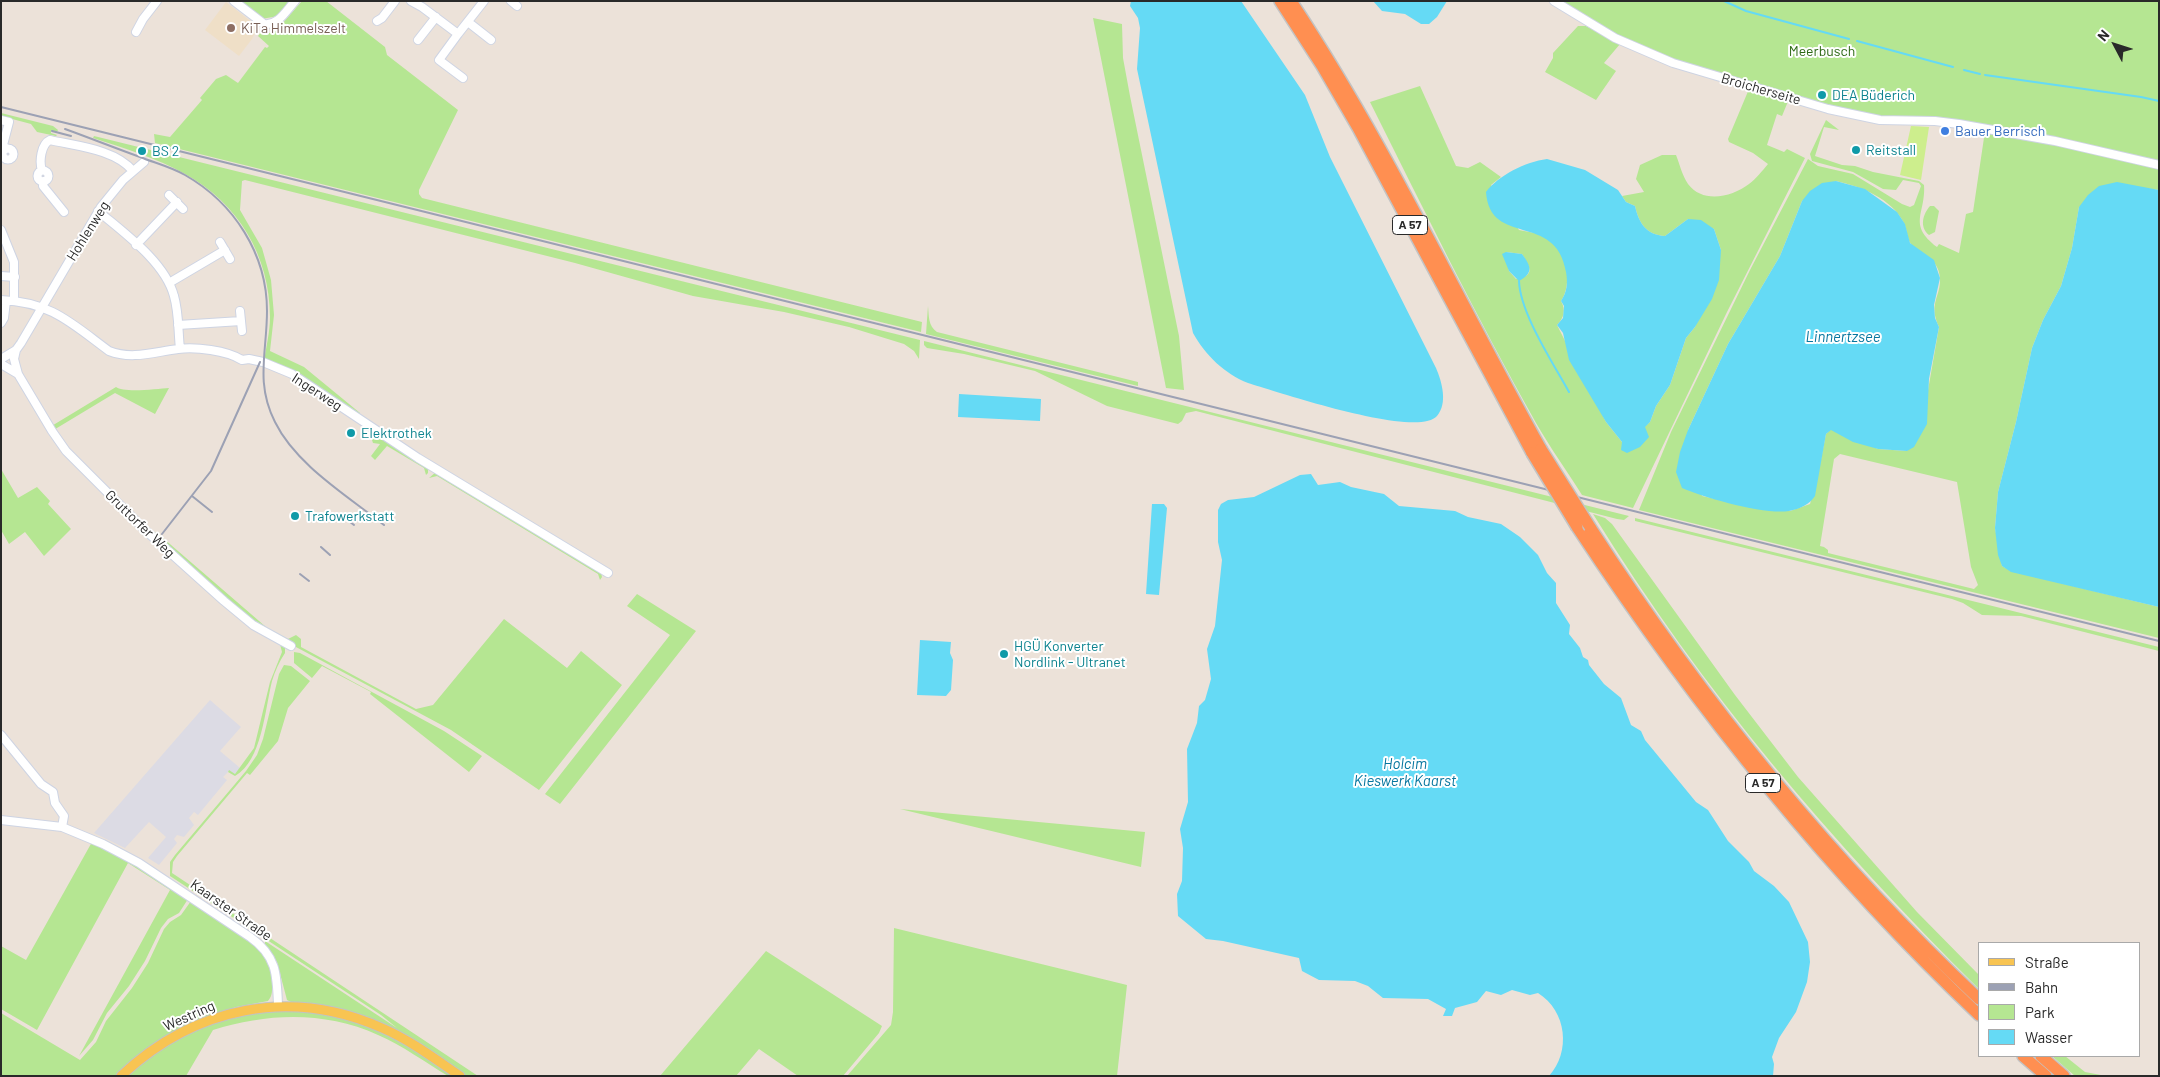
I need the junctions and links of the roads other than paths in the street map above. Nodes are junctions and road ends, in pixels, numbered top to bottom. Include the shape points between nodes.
1 (158, 1) edge
2 (234, 1) edge
3 (295, 1) edge
4 (395, 1) edge
5 (484, 1) edge
6 (1280, 1) edge
7 (1292, 1) edge
8 (1554, 1) edge
9 (414, 2) edge
10 (436, 17) junction
11 (377, 21) dead end
12 (468, 22) junction
13 (136, 32) dead end
14 (458, 34) junction
15 (418, 40) dead end
16 (491, 40) dead end
17 (463, 78) dead end
18 (1, 120) edge
19 (6, 150) dead end
20 (144, 162) dead end
21 (2159, 165) edge
22 (133, 171) junction
23 (169, 195) dead end
24 (177, 202) junction
25 (183, 208) dead end
26 (98, 211) junction
27 (64, 212) dead end
28 (2, 231) edge
29 (220, 242) dead end
30 (136, 245) junction
31 (225, 250) junction
32 (230, 259) dead end
33 (1, 276) edge
34 (15, 277) junction
35 (169, 283) junction
36 (7, 300) edge
37 (42, 307) junction
38 (240, 311) dead end
39 (241, 321) junction
40 (1, 323) edge
41 (178, 325) junction
42 (242, 331) dead end
43 (180, 349) junction
44 (16, 350) junction
45 (1, 359) edge
46 (1, 364) edge
47 (18, 374) junction
48 (1537, 451) junction
49 (608, 573) dead end
50 (292, 646) dead end
51 (1, 734) edge
52 (1, 820) edge
53 (62, 827) junction
54 (1978, 998) edge
55 (278, 1006) junction
56 (1978, 1014) edge
57 (2024, 1057) edge
58 (2042, 1057) edge
59 (121, 1076) edge
60 (460, 1076) edge
61 (2046, 1076) edge
62 (2064, 1076) edge

1 - 13 street
2 - 3 street via 268,25 274,24
4 - 11 street
5 - 12 street
6 - 48 highway, A 57 via 1358,128
7 - 48 highway, A 57 via 1366,123
8 - 21 street, Broicherseite via 1615,38 1655,56 1828,109 1880,120 1935,121 1969,126 2055,141
9 - 10 street
10 - 14 street
10 - 15 street
12 - 14 street
12 - 16 street
14 - 17 street via 439,60
18 - 19 street via 9,122 3,145
20 - 22 street, Hohlenweg
22 - 26 street, Hohlenweg
22 - 27 street via 126,162 102,153 50,140 45,143 40,164 49,175 43,186
23 - 24 street
24 - 25 street
24 - 30 street
26 - 30 street
26 - 37 street, Hohlenweg
28 - 34 street via 10,250
29 - 31 street
30 - 35 street
31 - 32 street
31 - 35 street
33 - 34 street
34 - 36 street
35 - 41 street
36 - 37 street, Ingerweg
36 - 40 street
37 - 43 street, Ingerweg via 118,354 137,356
37 - 44 street, Hohlenweg
38 - 39 street
39 - 41 street
39 - 42 street
41 - 43 street
43 - 49 street, Ingerweg via 234,355 292,374 418,458
44 - 45 street
44 - 47 street, Gruttorfer Weg via 14,359
46 - 47 street, Gruttorfer Weg
47 - 50 street, Gruttorfer Weg via 62,447 119,504 240,615
48 - 54 highway, A 57, bridge via 1676,653 1780,788 1893,914
48 - 56 highway, A 57, bridge via 1577,527 1667,660 1741,757 1849,883
51 - 53 street via 41,784 54,792 55,803 64,816
52 - 53 street, Kaarster Straße
53 - 55 street, Kaarster Straße via 132,859 260,944 276,972
55 - 59 main road, Westring via 234,1012 196,1025 158,1046
55 - 60 main road via 322,1009 369,1022 404,1039
57 - 61 highway
58 - 62 highway

